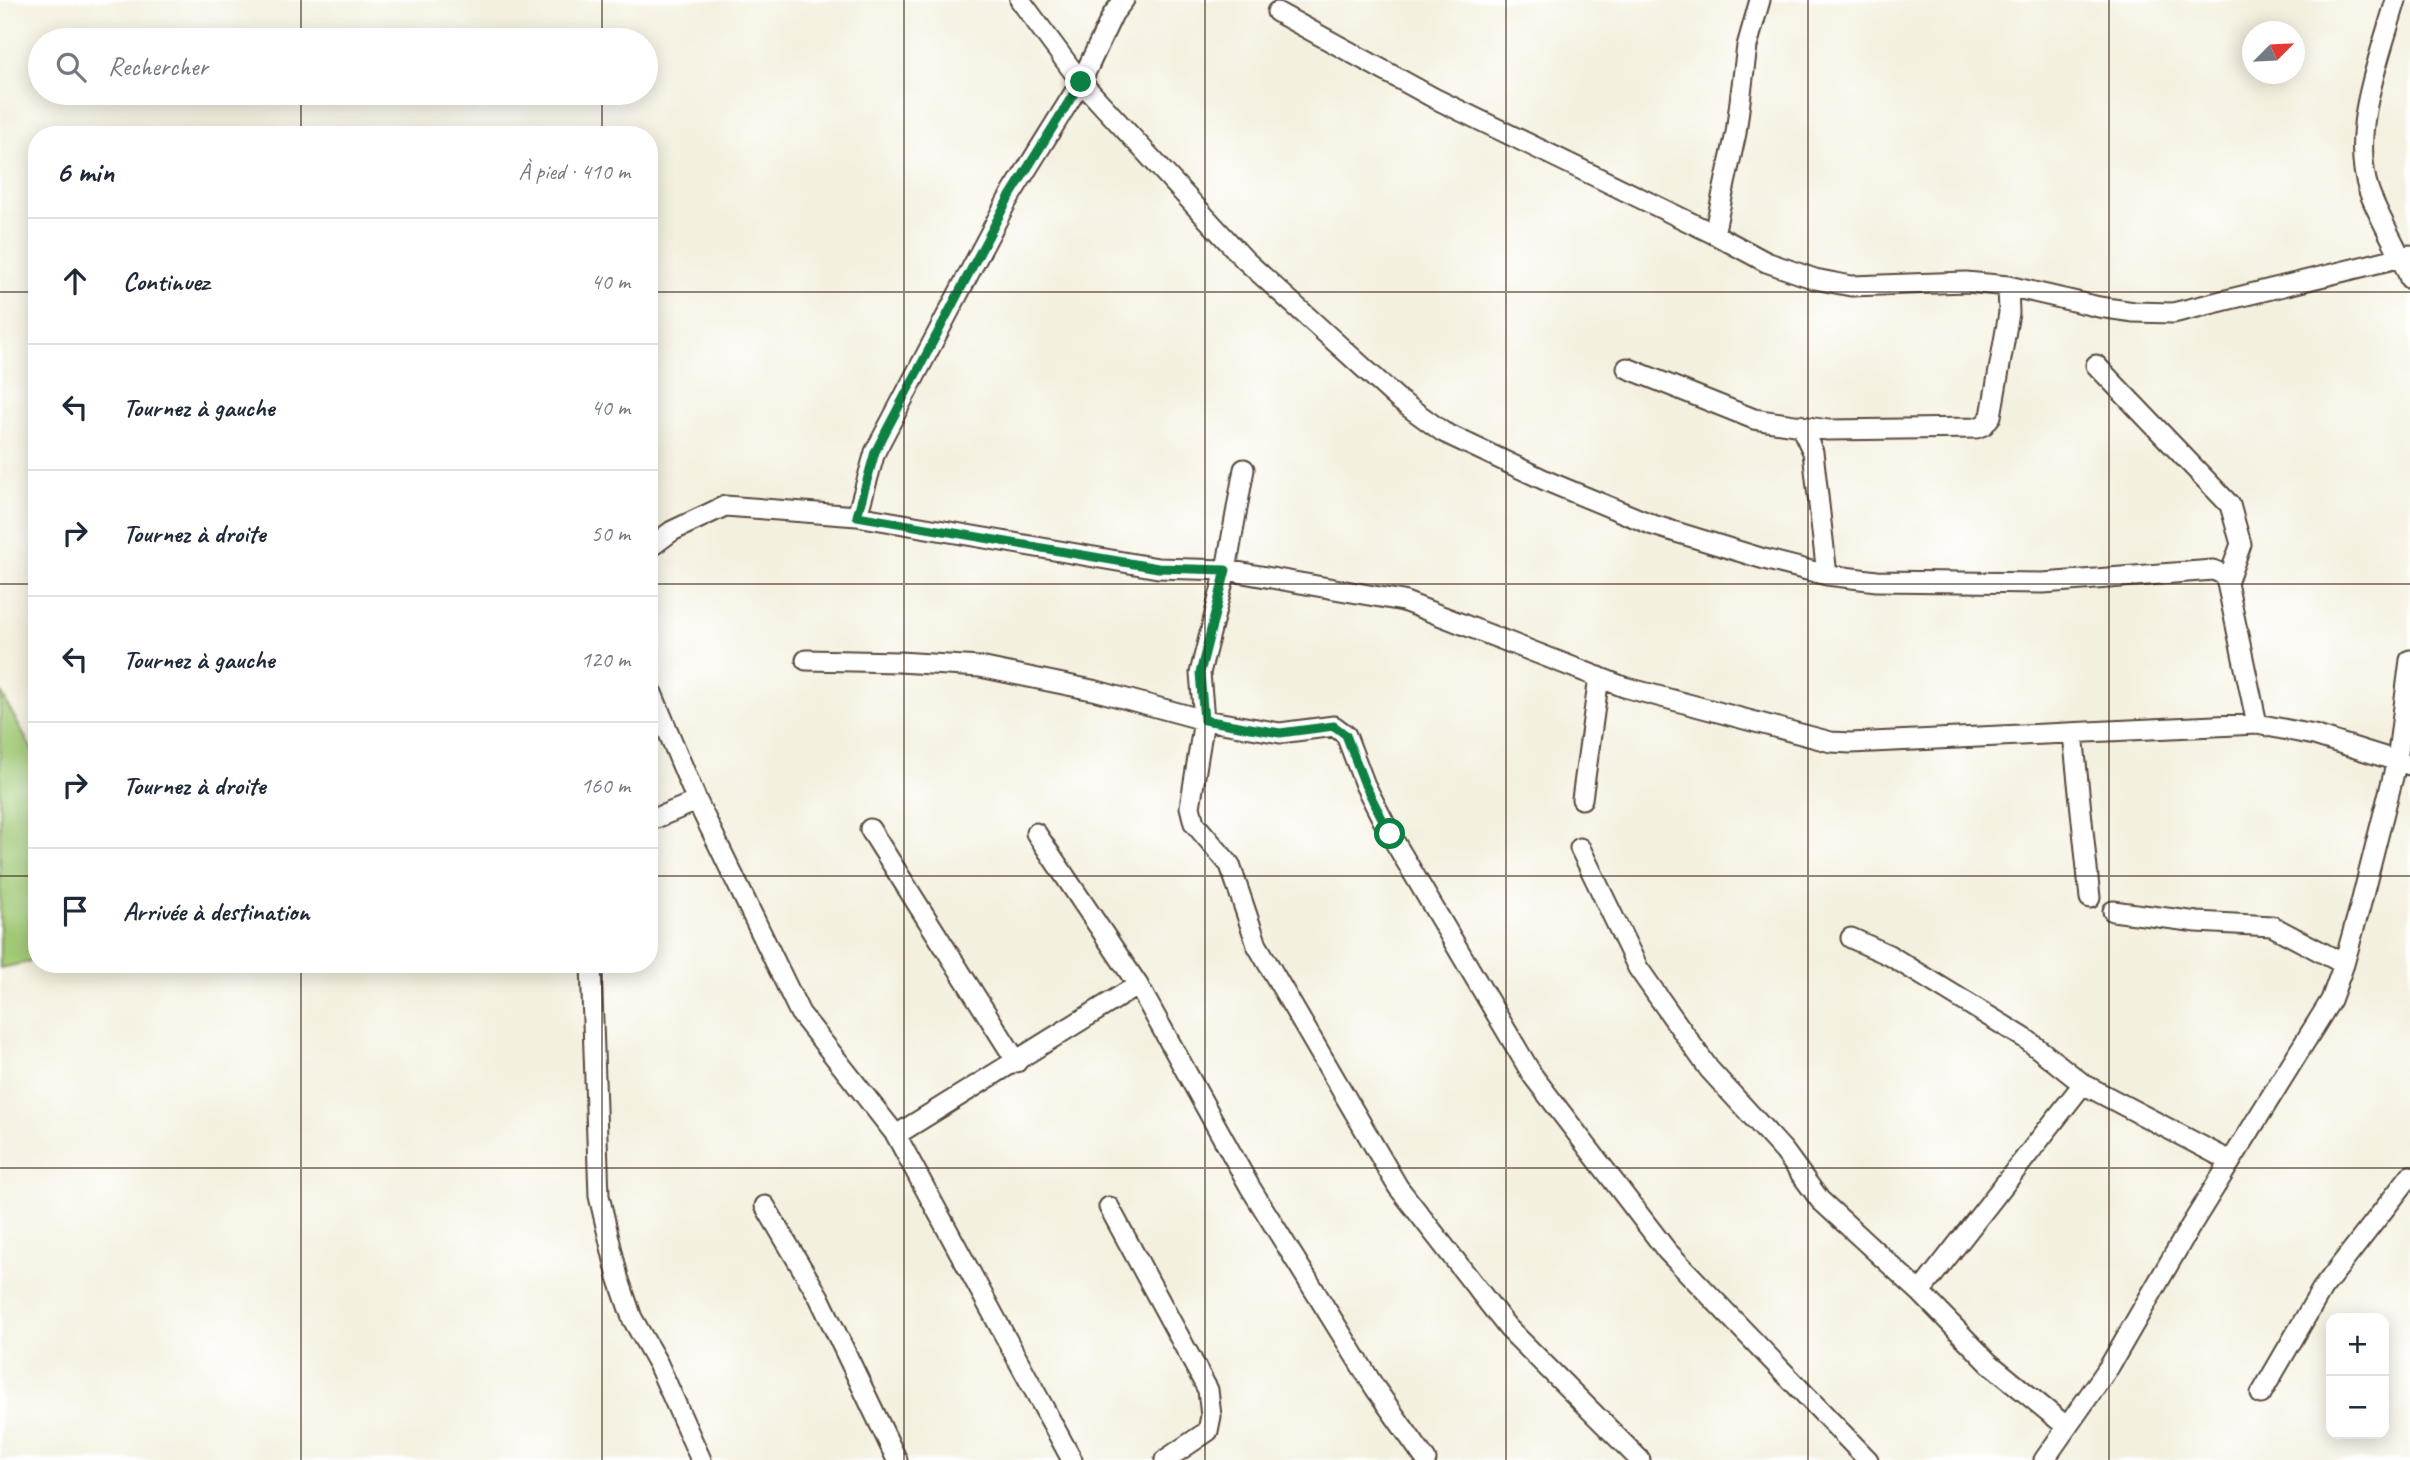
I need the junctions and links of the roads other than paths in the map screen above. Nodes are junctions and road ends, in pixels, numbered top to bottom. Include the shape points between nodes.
1 (1020, 0) edge
2 (1124, 0) edge
3 (1760, 0) edge
4 (2396, 0) edge
5 (1277, 12) dead end
6 (1081, 82) junction
7 (1714, 234) junction
8 (2406, 256) edge
9 (2410, 279) edge
10 (2008, 286) junction
11 (2096, 365) dead end
12 (1627, 368) dead end
13 (1800, 425) junction
14 (1244, 469) dead end
15 (857, 516) junction
16 (658, 541) edge
17 (1226, 570) junction
18 (1827, 575) junction
19 (2227, 583) junction
20 (806, 660) dead end
21 (2410, 660) edge
22 (1599, 677) junction
23 (658, 708) edge
24 (1204, 720) junction
25 (2257, 724) junction
26 (2073, 734) junction
27 (2404, 763) edge
28 (1582, 799) dead end
29 (697, 801) junction
30 (658, 817) edge
31 (870, 829) dead end
32 (1036, 833) dead end
33 (1580, 848) dead end
34 (2090, 898) dead end
35 (2113, 911) dead end
36 (1851, 938) dead end
37 (2344, 964) junction
38 (591, 973) edge
39 (1138, 985) junction
40 (1017, 1062) junction
41 (2083, 1084) junction
42 (896, 1136) junction
43 (2230, 1161) junction
44 (2410, 1176) edge
45 (765, 1206) dead end
46 (1109, 1207) dead end
47 (1920, 1292) junction
48 (2261, 1394) dead end
49 (2067, 1427) junction
50 (701, 1460) edge
51 (897, 1460) edge
52 (1072, 1460) edge
53 (1165, 1460) edge
54 (1426, 1460) edge
55 (1640, 1460) edge
56 (1868, 1460) edge
57 (2044, 1460) edge

1 - 6 street
2 - 6 street
3 - 7 street via 1747,46 1736,133
4 - 8 street via 2371,86 2363,138 2368,189
5 - 7 street via 1434,98
6 - 15 street via 1007,201 875,452
6 - 18 street via 1245,260 1399,400 1443,432 1653,525
7 - 10 street via 1766,262 1851,286 1966,282
8 - 9 street
8 - 10 street via 2173,313 2099,307
10 - 13 street via 2009,313 1991,416 1984,425 1842,430
11 - 19 street via 2230,505 2241,544
12 - 13 street via 1754,419
13 - 18 street via 1813,452
14 - 17 street
15 - 16 street via 725,506
15 - 17 street via 1158,568
17 - 22 street via 1416,605
17 - 24 street via 1200,673
18 - 19 street via 2043,583 2213,570 2223,574
19 - 25 street
20 - 24 street via 980,667 1097,691
21 - 27 street
22 - 26 street via 1830,742
22 - 28 street
23 - 29 street
24 - 55 street via 1190,807 1194,823 1230,865 1257,946 1398,1186 1508,1328
24 - 56 street via 1280,733 1334,726 1346,735 1390,834 1533,1076 1667,1251
25 - 26 street
25 - 27 street via 2314,735
26 - 34 street
27 - 37 street
29 - 30 street
29 - 42 street via 800,1013
31 - 40 street
32 - 39 street
33 - 47 street via 1638,968 1709,1069 1784,1151 1820,1199
35 - 37 street via 2272,926
36 - 41 street via 1889,955 2026,1039
37 - 43 street via 2331,1000
38 - 50 street via 599,1196 632,1318 659,1364
39 - 40 street
39 - 54 street via 1250,1187 1375,1388
40 - 42 street
41 - 43 street
41 - 47 street
42 - 52 street
43 - 49 street via 2109,1367
44 - 48 street via 2322,1289
45 - 51 street via 819,1297
46 - 53 street via 1208,1390 1208,1431
47 - 49 street via 1989,1363
49 - 57 street

